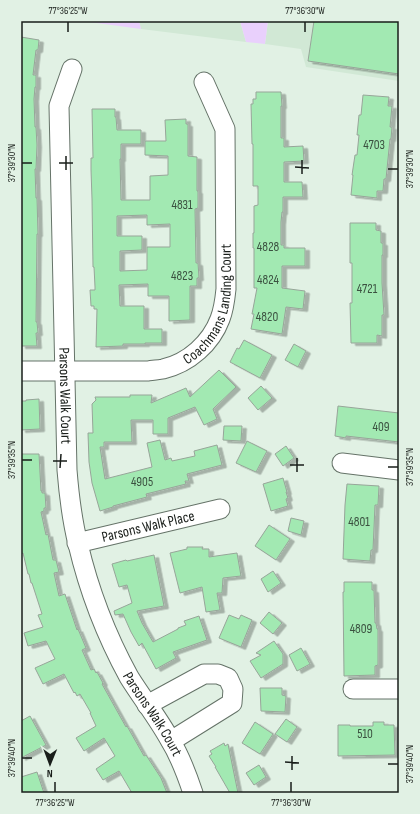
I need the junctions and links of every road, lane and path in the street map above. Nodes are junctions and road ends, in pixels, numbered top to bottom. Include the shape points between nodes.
1 (72, 69) dead end
2 (204, 82) dead end
3 (21, 371) edge
4 (65, 371) junction
5 (342, 463) dead end
6 (399, 470) edge
7 (220, 509) dead end
8 (77, 543) junction
9 (353, 689) dead end
10 (399, 689) edge
11 (148, 705) junction
12 (171, 741) junction
13 (193, 793) edge

1 - 4 street, Parsons Walk Court via 59,106
2 - 4 street, Coachmans Landing Court via 225,129 226,289 221,319 202,347 190,357 163,369
3 - 4 street, Coachmans Landing Court
4 - 8 street, Parsons Walk Court via 67,470
5 - 6 street
7 - 8 street, Parsons Walk Place
8 - 11 street, Parsons Walk Court via 100,617 130,678
9 - 10 street
11 - 12 street, Parsons Walk Court
11 - 12 street via 204,674 218,674 228,678 233,689 232,703
12 - 13 street, Parsons Walk Court

